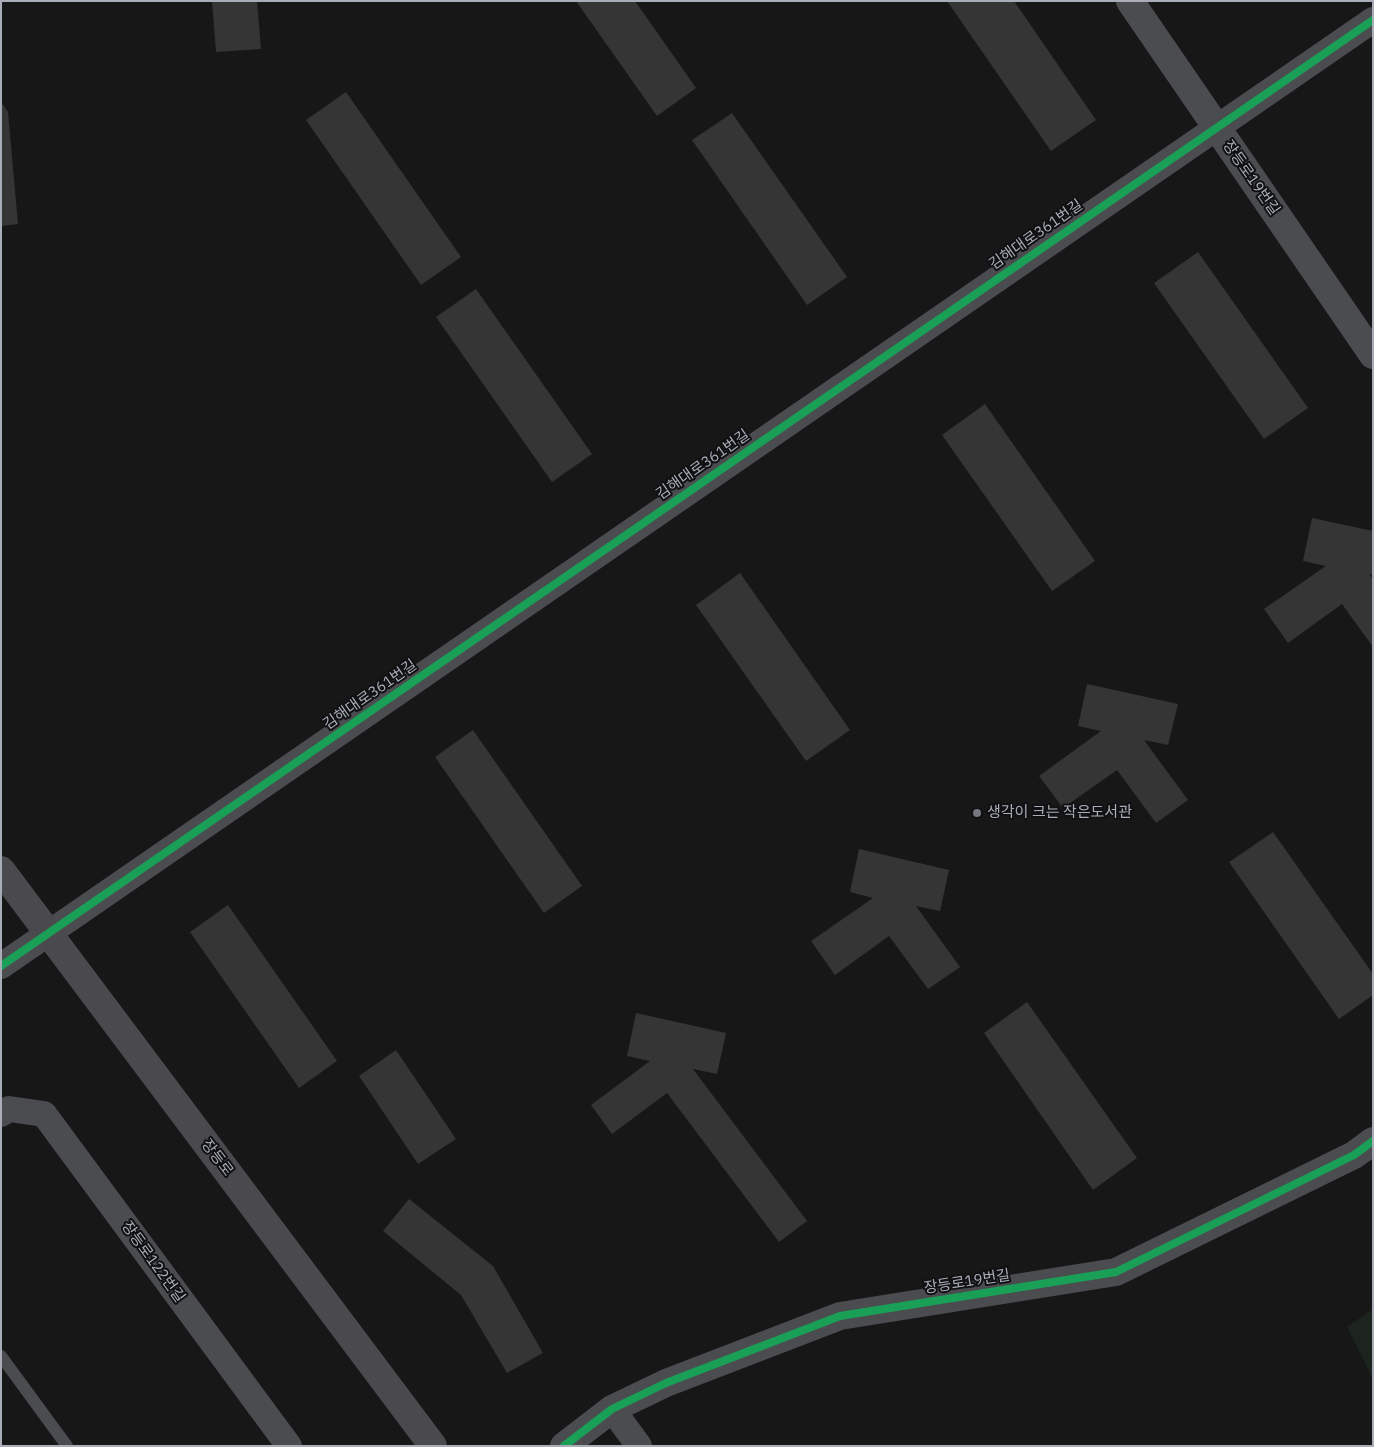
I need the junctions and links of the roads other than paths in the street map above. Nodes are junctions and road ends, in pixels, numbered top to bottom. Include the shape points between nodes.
1 (1130, 1) edge
2 (1373, 20) edge
3 (1216, 127) junction
4 (1373, 355) edge
5 (1, 870) edge
6 (49, 933) junction
7 (1, 966) edge
8 (1, 1114) edge
9 (1373, 1141) edge
10 (1, 1356) edge
11 (612, 1409) junction
12 (67, 1446) edge
13 (289, 1446) edge
14 (433, 1446) edge
15 (564, 1446) edge
16 (639, 1446) edge

1 - 3 street, 장등로19번길
2 - 3 street, 김해대로361번길
3 - 4 street, 장등로19번길
3 - 6 street, 김해대로361번길
5 - 6 main road, 장등로
6 - 7 street
6 - 14 main road, 장등로
8 - 13 street, 장등로122번길 via 10,1109 44,1114
9 - 11 street, 장등로19번길 via 1354,1155 1116,1272 840,1316 666,1383
10 - 12 lane
11 - 15 street, 장등로19번길
11 - 16 street

